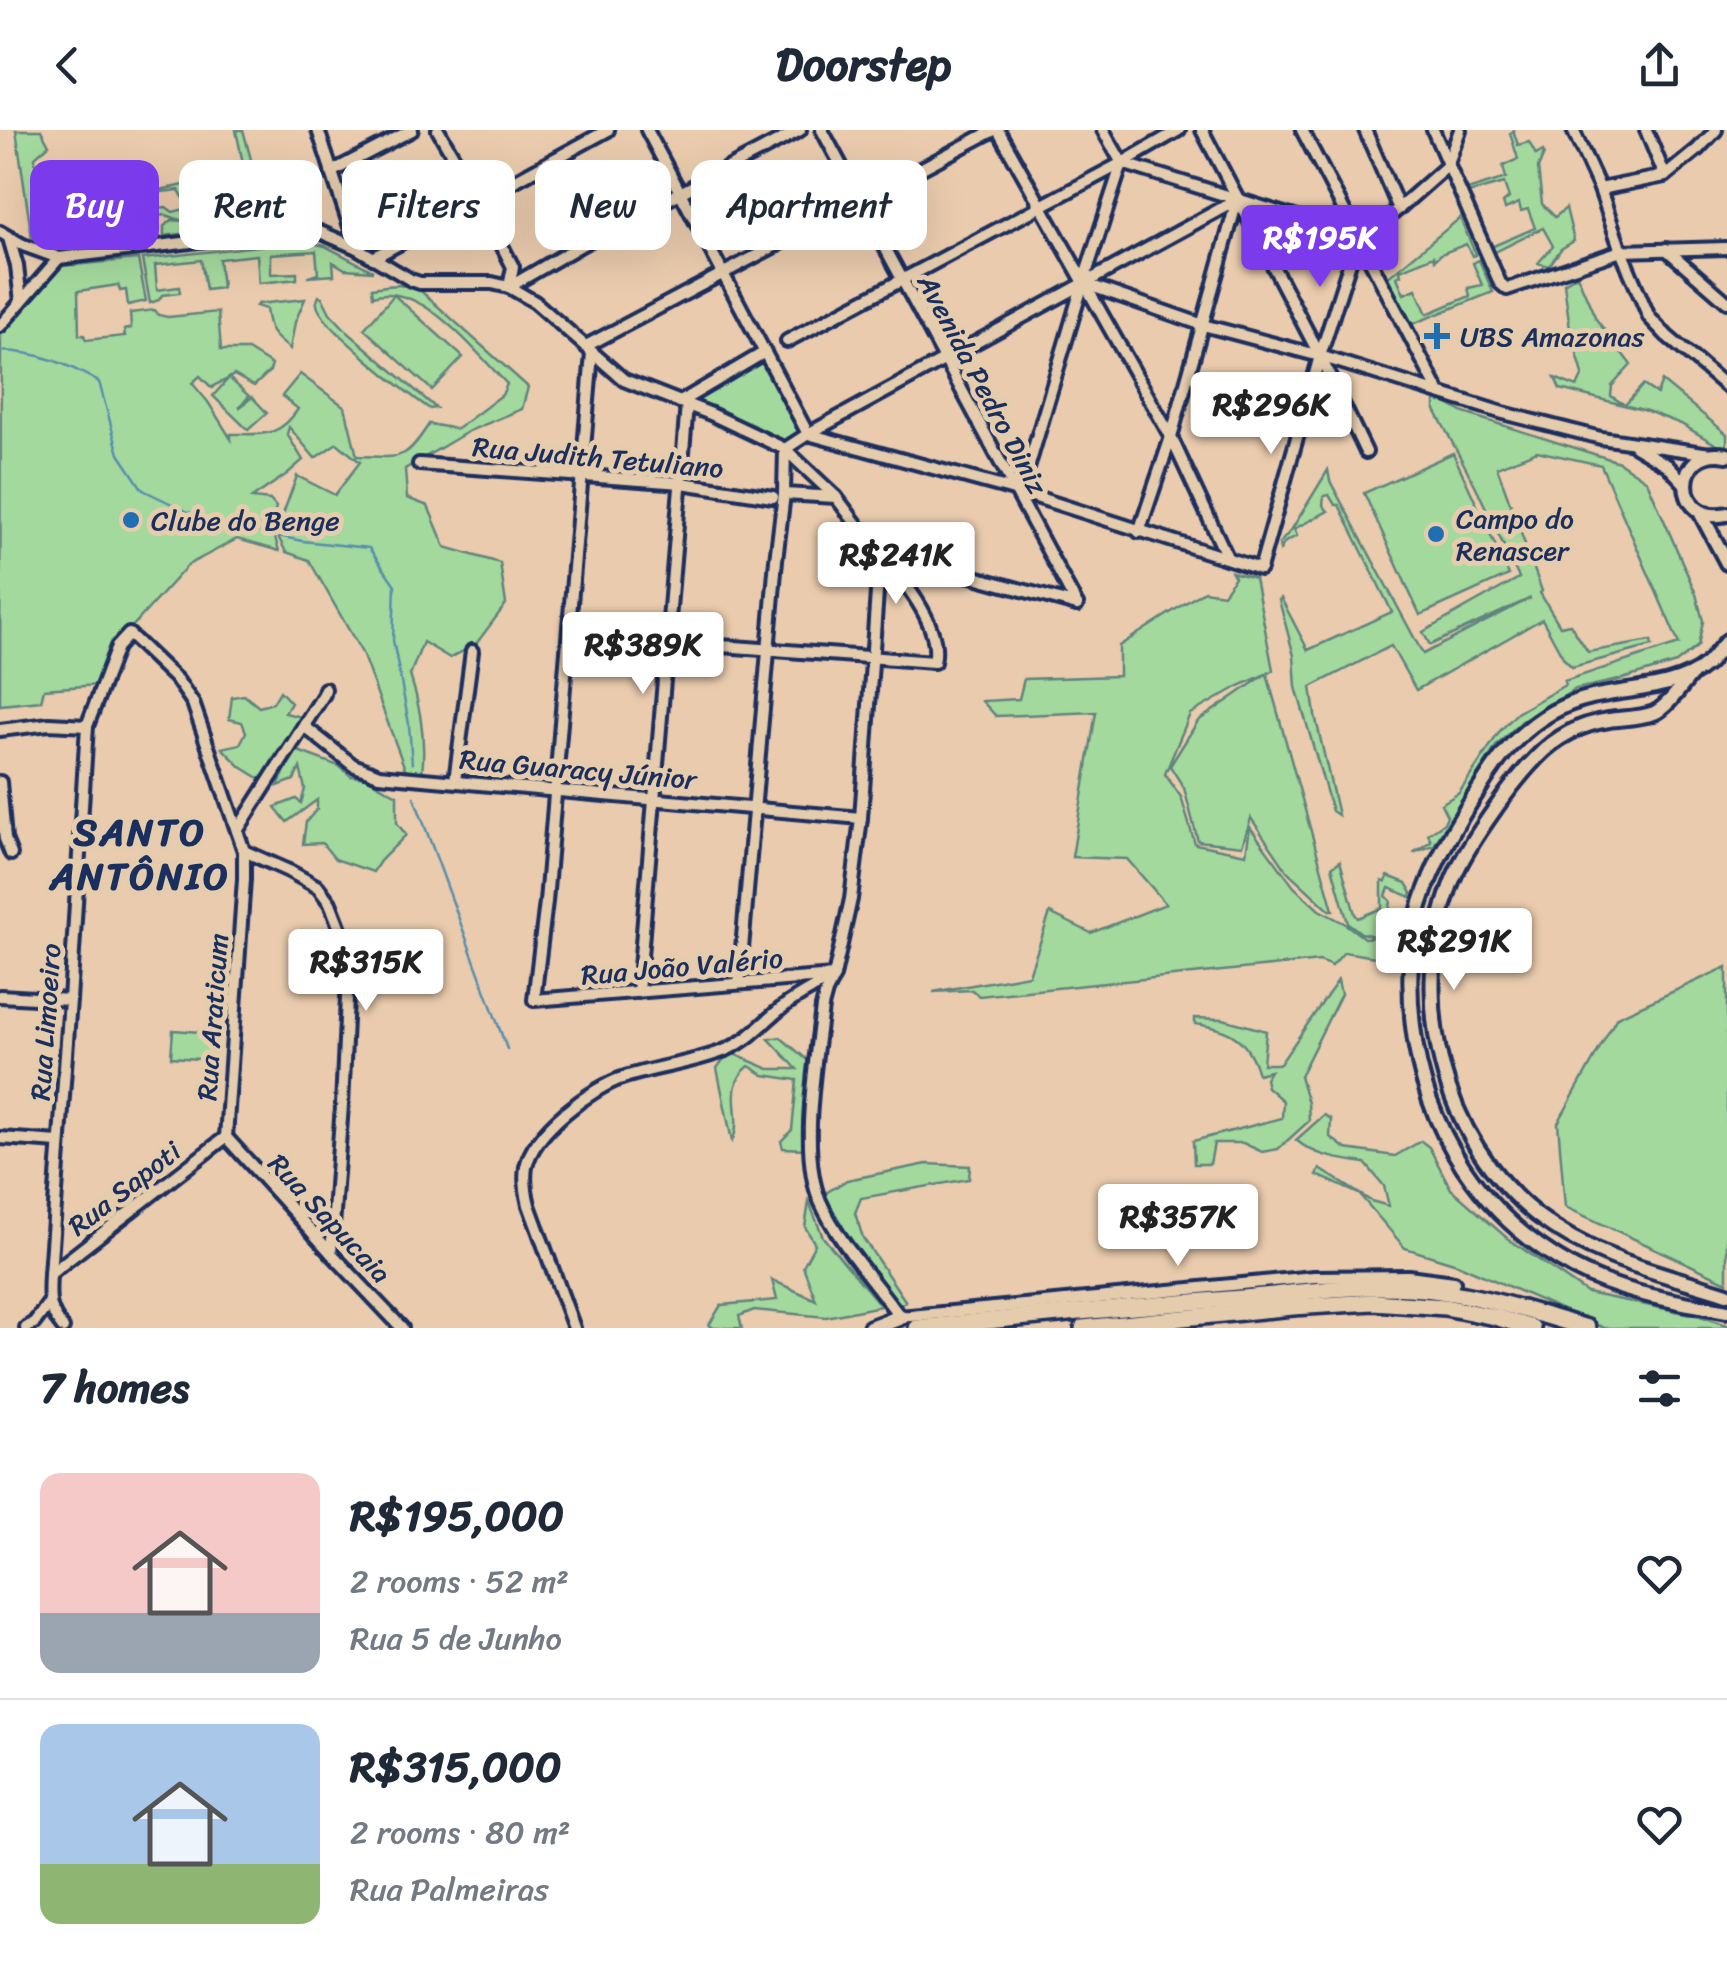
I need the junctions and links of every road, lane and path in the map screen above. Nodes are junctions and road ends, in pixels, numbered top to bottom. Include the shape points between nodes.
1 (318, 130) edge
2 (412, 130) edge
3 (438, 130) edge
4 (608, 130) edge
5 (646, 130) edge
6 (800, 130) edge
7 (822, 130) edge
8 (996, 130) edge
9 (1103, 130) edge
10 (1179, 130) edge
11 (1202, 130) edge
12 (1302, 130) edge
13 (1365, 130) edge
14 (1433, 130) edge
15 (1460, 130) edge
16 (1573, 130) edge
17 (1646, 130) edge
18 (1716, 130) edge
19 (456, 160) edge
20 (839, 160) edge
21 (1122, 163) junction
22 (1447, 166) junction
23 (927, 167) edge
24 (331, 172) junction
25 (1665, 176) junction
26 (515, 180) edge
27 (1600, 190) junction
28 (680, 194) junction
29 (1237, 200) junction
30 (342, 204) edge
31 (1039, 207) junction
32 (1399, 209) junction
33 (4, 235) edge
34 (1358, 236) junction
35 (342, 242) edge
36 (1727, 248) edge
37 (1666, 249) junction
38 (360, 250) edge
39 (388, 250) edge
40 (505, 250) edge
41 (768, 250) edge
42 (887, 250) edge
43 (1620, 251) junction
44 (59, 258) junction
45 (373, 258) junction
46 (722, 274) junction
47 (902, 279) junction
48 (1083, 283) junction
49 (509, 287) junction
50 (21, 302) junction
51 (1727, 302) edge
52 (1202, 325) junction
53 (0, 326) edge
54 (787, 341) dead end
55 (589, 349) junction
56 (765, 352) junction
57 (1320, 356) junction
58 (945, 359) junction
59 (1727, 387) edge
60 (1439, 392) junction
61 (683, 404) junction
62 (808, 434) junction
63 (1171, 438) junction
64 (1630, 443) junction
65 (784, 449) junction
66 (1366, 452) dead end
67 (1710, 454) junction
68 (1727, 455) edge
69 (418, 464) dead end
70 (582, 475) junction
71 (682, 484) junction
72 (1685, 484) junction
73 (1014, 490) junction
74 (778, 496) junction
75 (836, 497) junction
76 (1700, 511) junction
77 (1727, 514) edge
78 (1140, 532) junction
79 (1727, 534) edge
80 (876, 550) junction
81 (1228, 557) junction
82 (1726, 560) edge
83 (570, 631) junction
84 (128, 634) joint
85 (1727, 641) edge
86 (667, 642) junction
87 (768, 649) junction
88 (472, 652) dead end
89 (871, 658) junction
90 (1692, 673) junction
91 (325, 689) dead end
92 (1629, 692) junction
93 (1655, 713) junction
94 (87, 726) junction
95 (305, 727) junction
96 (0, 730) edge
97 (455, 781) junction
98 (0, 782) edge
99 (554, 790) junction
100 (654, 798) junction
101 (755, 807) junction
102 (862, 818) junction
103 (237, 831) junction
104 (244, 851) junction
105 (11, 854) dead end
106 (834, 976) junction
107 (739, 983) junction
108 (638, 992) junction
109 (0, 996) edge
110 (70, 1000) junction
111 (0, 1138) edge
112 (226, 1138) junction
113 (59, 1142) junction
114 (330, 1253) junction
115 (50, 1274) junction
116 (1454, 1282) joint
117 (1727, 1294) edge
118 (49, 1303) junction
119 (1727, 1310) edge
120 (900, 1317) junction
121 (1532, 1320) edge
122 (1163, 1321) junction
123 (26, 1328) edge
124 (62, 1328) edge
125 (402, 1328) edge
126 (574, 1328) edge
127 (871, 1328) edge
128 (917, 1328) edge
129 (1083, 1328) edge
130 (1147, 1328) edge
131 (1587, 1328) edge

1 - 24 street
2 - 24 street
3 - 19 street
4 - 26 street
5 - 28 street
6 - 28 street
7 - 20 street, Avenida Pedro Diniz
8 - 23 street
8 - 31 street
9 - 21 street
10 - 21 street
11 - 29 street
12 - 34 street
13 - 32 street
14 - 22 street
15 - 22 street
16 - 27 street
17 - 25 street
18 - 25 street
21 - 29 street
21 - 31 street
21 - 48 street
22 - 32 street
22 - 43 street via 1507,289
24 - 30 street
25 - 27 street
27 - 43 street
28 - 46 street
28 - 49 street
29 - 34 street
29 - 48 street
29 - 52 street
29 - 57 street
31 - 47 street
31 - 48 street
32 - 34 street
33 - 44 street
33 - 50 street
34 - 57 street
34 - 60 street
35 - 44 street via 320,232 281,230
36 - 37 street
37 - 43 street
37 - 51 street
38 - 45 street
39 - 45 street
40 - 49 street via 513,266
41 - 46 street
42 - 47 street, Avenida Pedro Diniz
43 - 59 street via 1649,317
44 - 50 street
45 - 49 street via 420,283
46 - 55 street
46 - 56 street
47 - 54 street
47 - 58 street, Avenida Pedro Diniz
48 - 52 street
48 - 58 street
48 - 63 street
48 - 73 street via 1026,475
49 - 55 street
50 - 53 street
52 - 57 street
52 - 63 street
55 - 61 street via 624,380
55 - 70 street
56 - 61 street
56 - 62 street
57 - 60 street
57 - 66 street
57 - 81 street via 1260,568
58 - 62 street
58 - 73 street, Avenida Pedro Diniz
60 - 64 street
61 - 65 street
61 - 71 street
62 - 65 street
62 - 73 street
63 - 78 street
63 - 81 street
64 - 67 street
64 - 72 street
65 - 74 street
65 - 75 street
67 - 68 main road
67 - 72 main road via 1692,465
69 - 70 street, Rua Judith Tetuliano
70 - 71 street, Rua Judith Tetuliano
70 - 83 street
71 - 74 street, Rua Judith Tetuliano
71 - 86 street
72 - 76 main road
73 - 78 street
73 - 80 street, Avenida Pedro Diniz via 1077,605
74 - 75 street, Rua Judith Tetuliano
74 - 87 street
75 - 80 street
76 - 77 main road
76 - 82 main road
78 - 81 street
79 - 82 main road
80 - 89 street
80 - 89 street via 936,640 934,662
83 - 86 street
83 - 99 street
84 - 94 street, Rua Limoeiro
84 - 103 street, Rua Araticum via 192,702
85 - 90 main road
86 - 87 street
86 - 100 street
87 - 89 street
87 - 101 street
88 - 97 street
89 - 102 street
90 - 92 main road
90 - 93 main road
91 - 95 street
92 - 93 main road
92 - 119 main road via 1572,703 1539,720 1512,743 1461,817 1433,870 1416,924 1409,993 1414,1042 1449,1146 1486,1200 1520,1232 1606,1283
93 - 117 main road via 1564,735 1534,760 1490,817 1444,906 1434,1020 1461,1120 1512,1192 1571,1238 1613,1259
94 - 96 street
94 - 110 street, Rua Limoeiro
95 - 97 street, Rua Guaracy Júnior via 353,765 379,775
95 - 103 street
97 - 99 street, Rua Guaracy Júnior
98 - 105 street
99 - 100 street, Rua Guaracy Júnior
99 - 108 street, Rua João Valério via 534,1000
100 - 101 street, Rua Guaracy Júnior
100 - 108 street
101 - 102 street, Rua Guaracy Júnior
101 - 107 street
102 - 106 street
103 - 104 street, Rua Araticum
104 - 112 street, Rua Araticum
104 - 114 street via 311,881 342,928 348,976
106 - 107 street, Rua João Valério
106 - 120 street via 817,1052 815,1186 837,1231
106 - 126 street via 728,1049 608,1084 557,1120 532,1148 525,1169 529,1205
107 - 108 street, Rua João Valério
109 - 110 street
110 - 113 street, Rua Limoeiro
111 - 113 street
112 - 114 street, Rua Sapucaia
112 - 115 street, Rua Sapoti
113 - 115 street, Rua Limoeiro
114 - 125 street, Rua Sapucaia
115 - 118 street, Rua Limoeiro
116 - 120 street via 1314,1277
116 - 121 highway via 1486,1291
118 - 123 street
118 - 124 street, Rua Limoeiro
120 - 127 highway
121 - 122 highway via 1373,1302
121 - 128 highway via 1449,1292 1374,1288
121 - 131 highway
122 - 129 highway
122 - 130 highway

